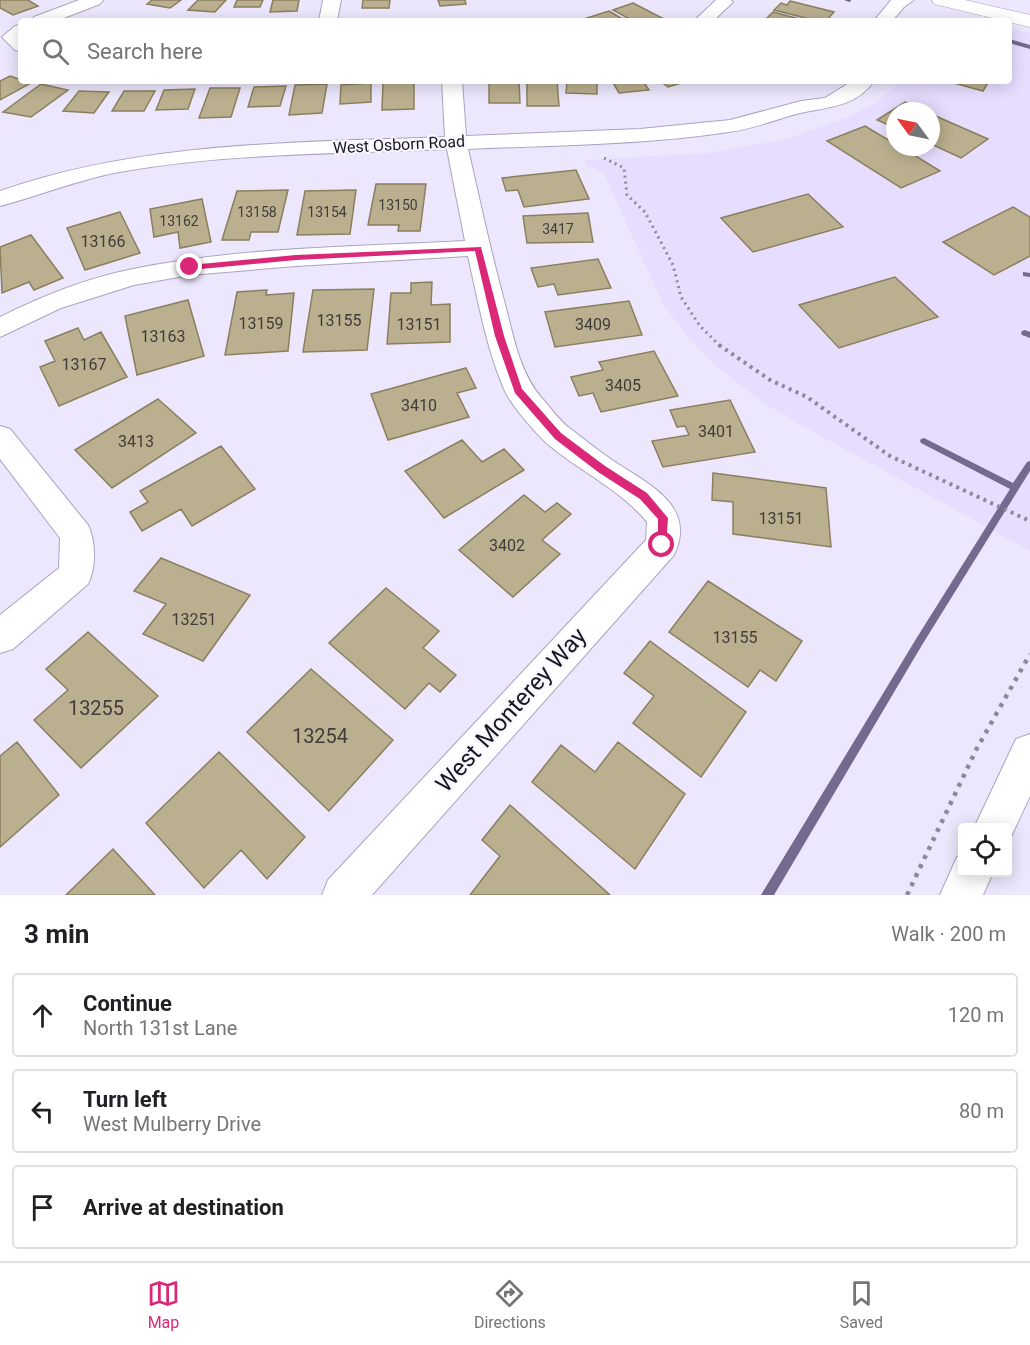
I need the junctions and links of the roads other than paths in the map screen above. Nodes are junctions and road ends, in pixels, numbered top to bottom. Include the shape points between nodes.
1 (94, 0) edge
2 (332, 0) edge
3 (905, 0) edge
4 (941, 0) edge
5 (1010, 0) edge
6 (724, 2) dead end
7 (1030, 4) edge
8 (48, 18) edge
9 (329, 18) edge
10 (706, 18) edge
11 (886, 18) edge
12 (1030, 21) edge
13 (452, 84) edge
14 (860, 84) edge
15 (817, 86) dead end
16 (801, 107) junction
17 (456, 142) junction
18 (0, 199) edge
19 (478, 248) junction
20 (0, 328) edge
21 (0, 437) edge
22 (0, 637) edge
23 (1030, 753) edge
24 (996, 823) edge
25 (970, 877) edge
26 (343, 895) edge
27 (962, 895) edge

1 - 8 street
2 - 9 street
3 - 11 street
4 - 12 main road
5 - 7 main road
6 - 10 street
13 - 17 street
14 - 16 street, West Osborn Road via 830,103
15 - 16 street via 810,90
16 - 17 street, West Osborn Road via 731,126 693,131
17 - 18 street, West Osborn Road via 213,153 152,160 77,175
17 - 19 street
19 - 20 street via 178,269 131,277 52,302
19 - 26 street, West Monterey Way via 518,390 558,436 644,496 663,518 662,545
21 - 22 street via 76,535 76,574
23 - 24 street
25 - 27 street

